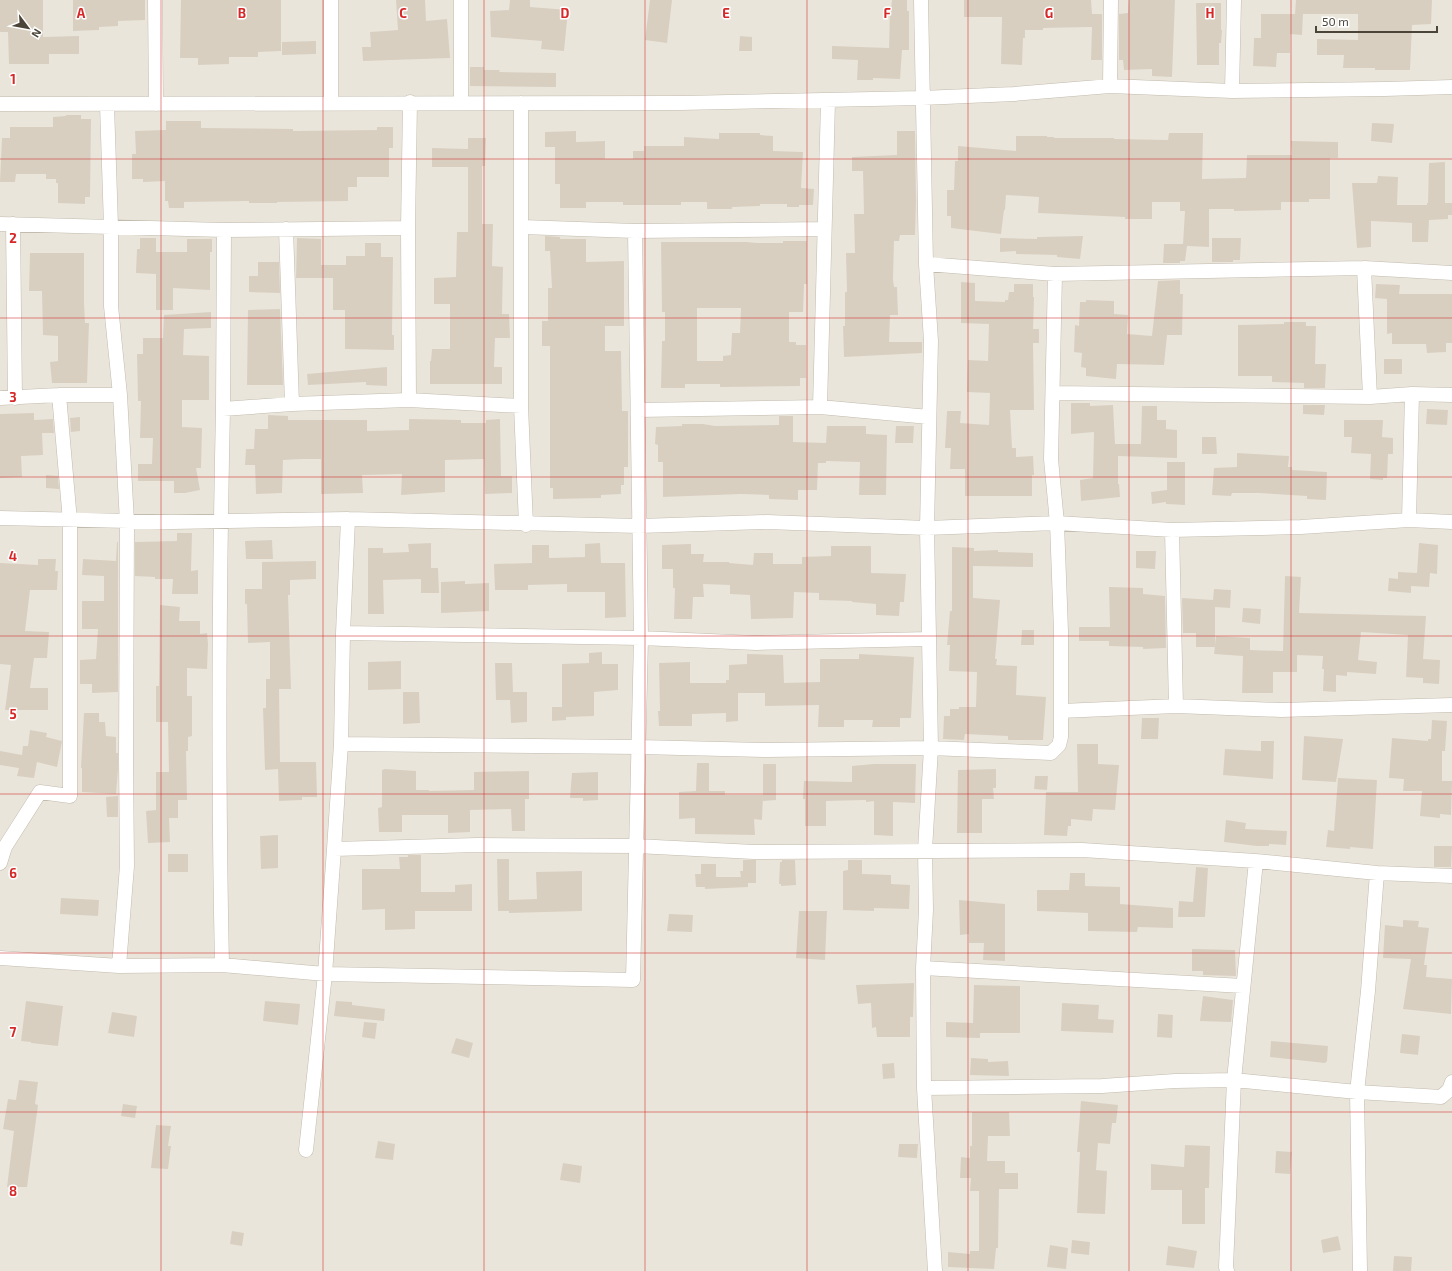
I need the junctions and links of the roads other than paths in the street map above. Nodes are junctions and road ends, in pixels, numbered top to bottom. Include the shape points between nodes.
1 (155, 0) edge
2 (331, 0) edge
3 (461, 0) edge
4 (921, 0) edge
5 (1111, 0) edge
6 (1234, 0) edge
7 (1110, 86) junction
8 (1452, 87) edge
9 (1232, 91) junction
10 (922, 98) junction
11 (828, 101) junction
12 (410, 102) junction
13 (331, 103) junction
14 (461, 103) junction
15 (521, 103) junction
16 (0, 104) edge
17 (156, 104) junction
18 (107, 105) junction
19 (6, 224) edge
20 (111, 226) junction
21 (522, 227) junction
22 (408, 228) junction
23 (286, 229) junction
24 (824, 229) junction
25 (224, 230) junction
26 (635, 231) junction
27 (926, 264) junction
28 (1364, 268) junction
29 (1452, 273) edge
30 (1055, 274) junction
31 (1053, 392) junction
32 (1412, 394) junction
33 (59, 395) junction
34 (120, 395) junction
35 (1452, 395) edge
36 (1370, 397) junction
37 (0, 398) edge
38 (15, 398) junction
39 (409, 400) junction
40 (292, 404) junction
41 (521, 406) junction
42 (820, 407) junction
43 (223, 409) junction
44 (638, 410) junction
45 (929, 417) junction
46 (0, 518) edge
47 (348, 519) junction
48 (1409, 520) junction
49 (70, 521) junction
50 (127, 522) junction
51 (221, 522) junction
52 (1452, 522) edge
53 (1057, 523) junction
54 (526, 525) junction
55 (639, 526) junction
56 (928, 528) junction
57 (1172, 530) junction
58 (343, 634) junction
59 (641, 638) junction
60 (929, 639) junction
61 (1452, 705) edge
62 (1176, 706) junction
63 (1061, 711) junction
64 (340, 744) junction
65 (639, 747) junction
66 (931, 748) junction
67 (3, 846) edge
68 (636, 846) junction
69 (334, 849) junction
70 (925, 850) junction
71 (1256, 861) junction
72 (0, 863) edge
73 (1377, 873) junction
74 (1452, 876) edge
75 (0, 958) edge
76 (222, 965) junction
77 (119, 966) junction
78 (923, 968) junction
79 (325, 974) junction
80 (1243, 986) junction
81 (1234, 1080) junction
82 (1452, 1082) edge
83 (924, 1088) junction
84 (1357, 1092) junction
85 (306, 1150) dead end
86 (935, 1271) edge
87 (1227, 1271) edge
88 (1360, 1271) edge

1 - 17 street
2 - 13 street
3 - 14 street
4 - 10 street
5 - 7 street
6 - 9 street
7 - 9 street
7 - 10 street
8 - 9 street
10 - 11 street
10 - 27 street
11 - 15 street
11 - 24 street
12 - 13 street
12 - 14 street
12 - 22 street
13 - 17 street
14 - 15 street
15 - 21 street
16 - 18 street
17 - 18 street
18 - 20 street
19 - 20 street
19 - 38 street
20 - 25 street
20 - 34 street via 111,306
21 - 26 street
21 - 41 street
22 - 23 street
22 - 39 street
23 - 25 street
23 - 40 street
24 - 26 street
24 - 42 street
25 - 43 street
26 - 44 street
27 - 30 street
27 - 45 street via 931,341
28 - 29 street
28 - 30 street
28 - 36 street
30 - 31 street
31 - 36 street
31 - 53 street via 1051,459
32 - 35 street
32 - 36 street
32 - 48 street
33 - 34 street
33 - 38 street
33 - 49 street
34 - 50 street
37 - 38 street
39 - 40 street
39 - 41 street
40 - 43 street
41 - 54 street
42 - 44 street
42 - 45 street
43 - 51 street
44 - 55 street
45 - 56 street
46 - 49 street
47 - 51 street
47 - 54 street
47 - 58 street
48 - 52 street
48 - 57 street via 1301,527
49 - 50 street
49 - 67 street via 70,796 40,792
50 - 51 street
50 - 77 street via 127,866
51 - 76 street via 219,831
53 - 56 street
53 - 57 street
53 - 63 street
54 - 55 street
55 - 56 street via 767,522
55 - 59 street
56 - 60 street
57 - 62 street
58 - 59 street
58 - 64 street
59 - 60 street via 756,643
59 - 65 street
60 - 66 street
61 - 62 street via 1281,710
62 - 63 street
63 - 66 street via 1061,737 1059,745 1051,753
64 - 65 street
64 - 69 street
65 - 66 street via 766,750
65 - 68 street
66 - 70 street
67 - 72 street
68 - 69 street via 477,845
68 - 70 street via 754,852
68 - 79 street via 633,980
69 - 79 street
70 - 71 street via 1082,850
70 - 78 street via 926,910
71 - 73 street
71 - 80 street
73 - 74 street
73 - 84 street
75 - 77 street
76 - 77 street
76 - 79 street
78 - 80 street
78 - 83 street
79 - 85 street
80 - 81 street
81 - 83 street via 1102,1086
81 - 84 street
81 - 87 street
82 - 84 street via 1449,1090 1441,1097
83 - 86 street
84 - 88 street

